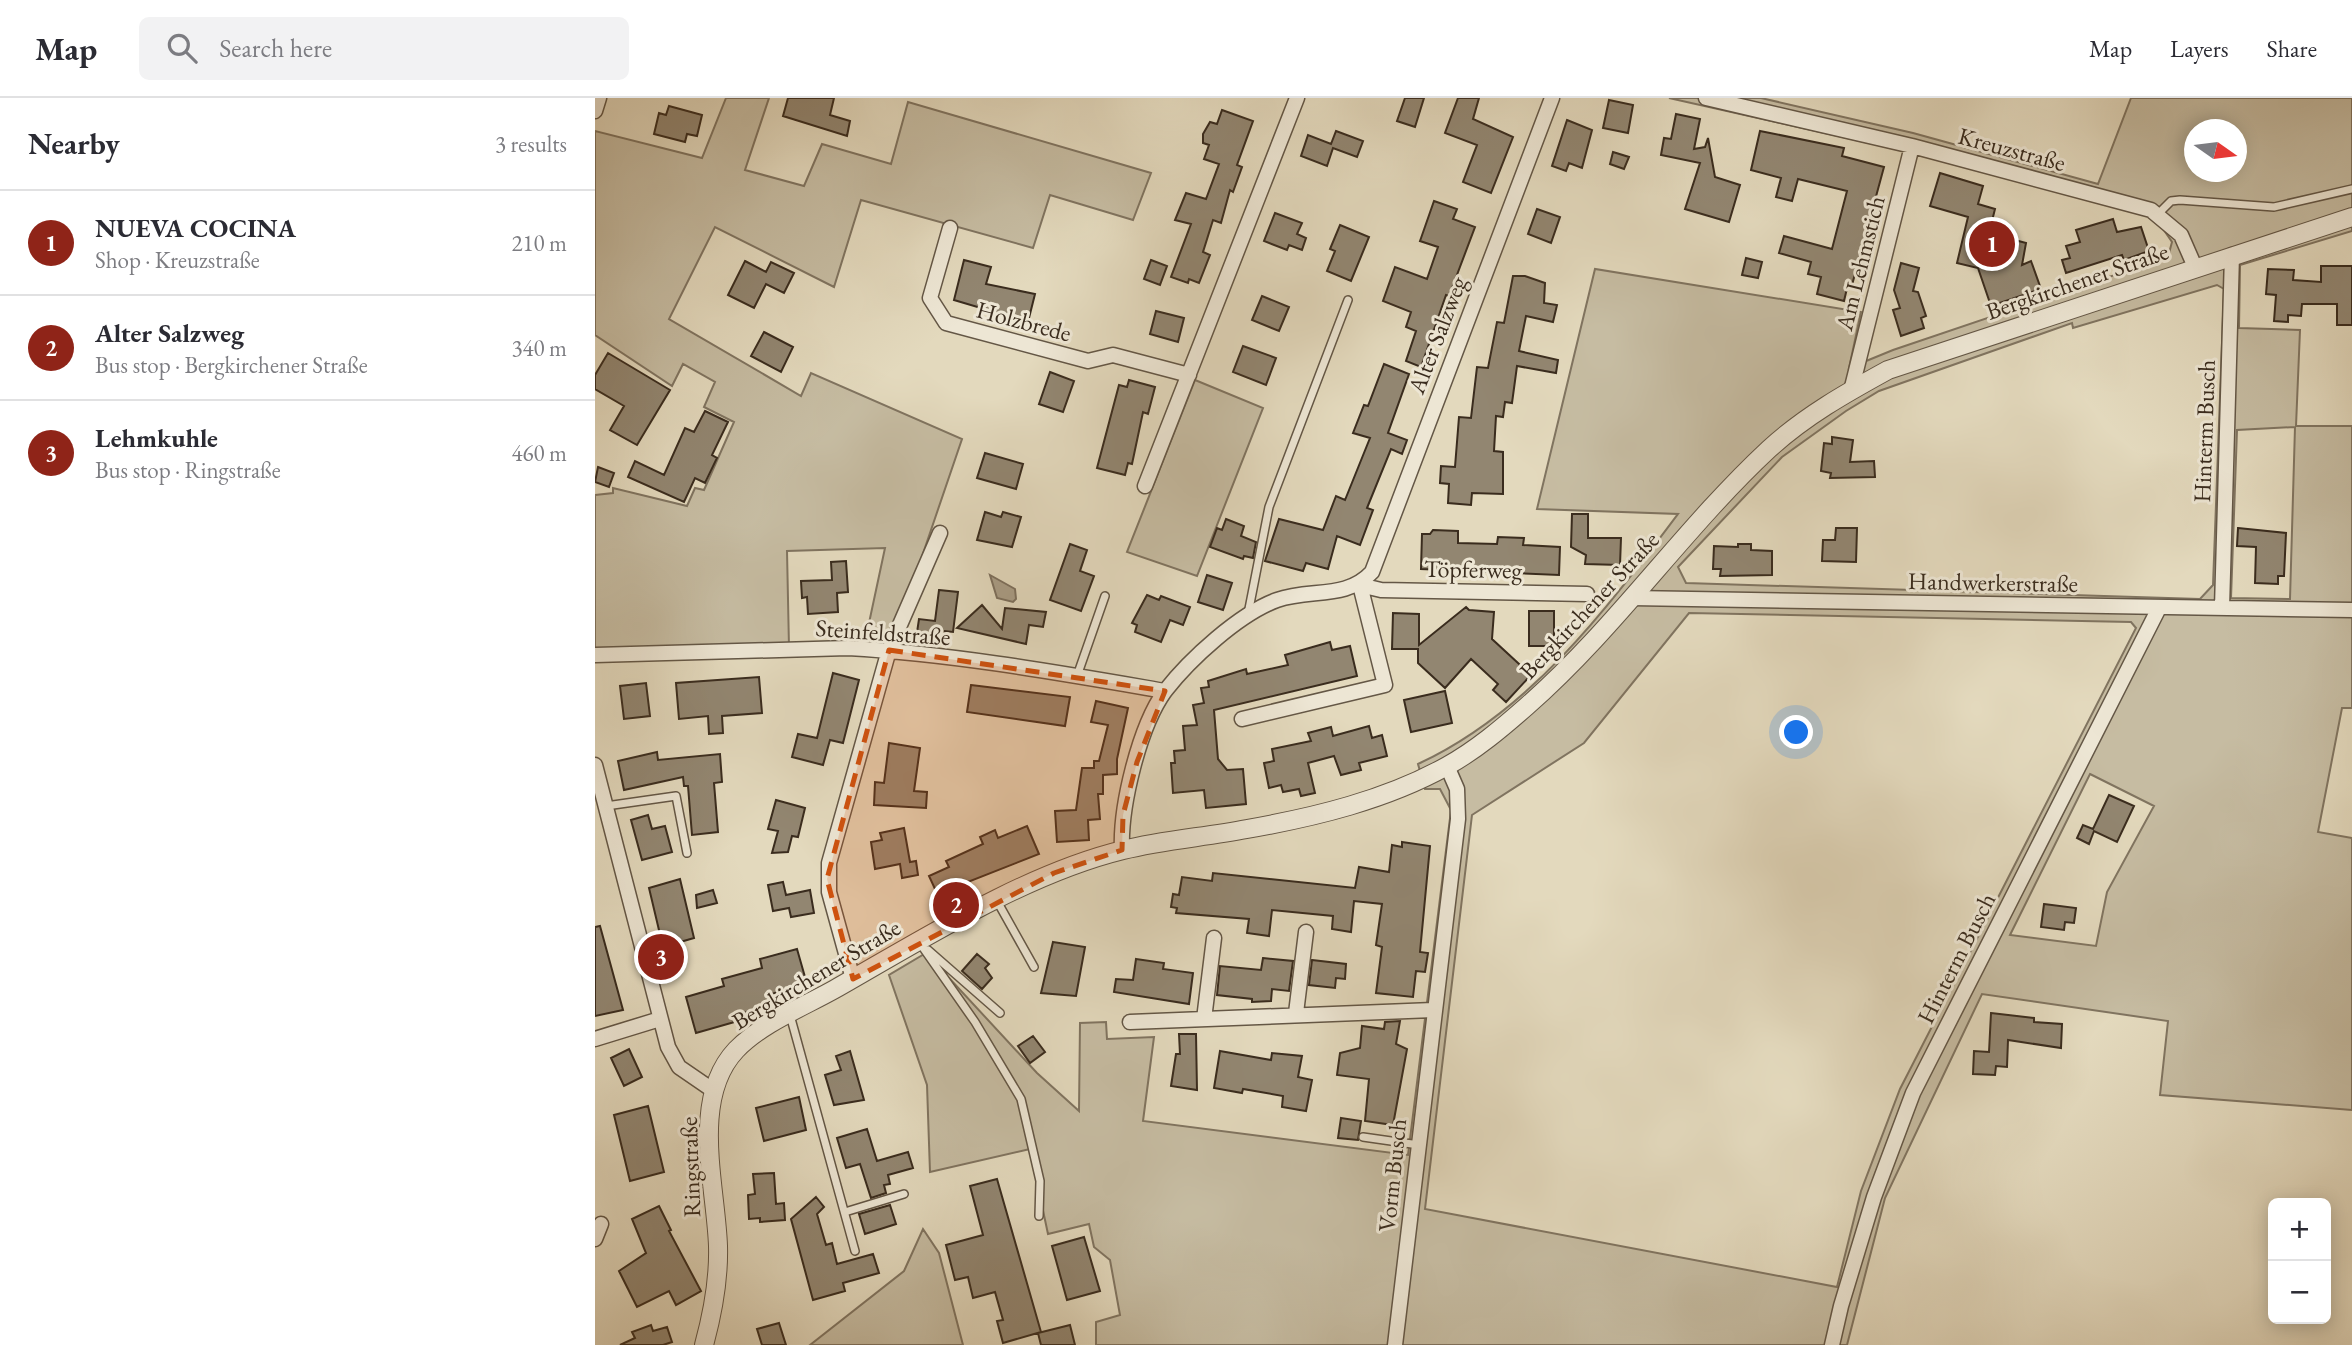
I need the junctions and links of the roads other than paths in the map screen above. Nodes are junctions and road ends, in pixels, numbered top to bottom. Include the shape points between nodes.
1 (599, 98) edge
2 (1297, 98) edge
3 (1552, 98) edge
4 (1706, 98) edge
5 (595, 111) edge
6 (1912, 146) junction
7 (2352, 189) edge
8 (2158, 214) junction
9 (2352, 217) edge
10 (950, 228) dead end
11 (2232, 255) junction
12 (2195, 267) junction
13 (1348, 300) dead end
14 (1189, 375) junction
15 (1851, 391) junction
16 (1145, 486) dead end
17 (940, 533) dead end
18 (1360, 585) junction
19 (1587, 594) dead end
20 (1105, 596) dead end
21 (1632, 598) junction
22 (2159, 608) junction
23 (2222, 608) junction
24 (2352, 610) edge
25 (1248, 615) junction
26 (889, 650) junction
27 (595, 655) edge
28 (1077, 676) junction
29 (1165, 691) junction
30 (1242, 719) dead end
31 (595, 765) edge
32 (1447, 766) junction
33 (605, 806) junction
34 (1122, 850) junction
35 (687, 853) dead end
36 (997, 901) junction
37 (1306, 932) dead end
38 (1214, 937) dead end
39 (923, 946) junction
40 (1034, 967) dead end
41 (853, 979) junction
42 (1433, 1010) junction
43 (1000, 1013) dead end
44 (1296, 1013) junction
45 (789, 1015) junction
46 (660, 1019) junction
47 (1204, 1019) junction
48 (1130, 1022) dead end
49 (595, 1039) edge
50 (714, 1091) junction
51 (1363, 1137) dead end
52 (1419, 1145) junction
53 (904, 1194) dead end
54 (845, 1212) junction
55 (1039, 1216) dead end
56 (601, 1224) dead end
57 (595, 1239) edge
58 (855, 1251) dead end
59 (703, 1345) edge
60 (1395, 1345) edge
61 (1832, 1345) edge

1 - 5 street
2 - 14 street
3 - 18 street, Alter Salzweg via 1372,572
4 - 6 street, Kreuzstraße
6 - 8 street, Kreuzstraße
6 - 15 street, Am Lehmstich
7 - 8 lane via 2274,207 2171,201
8 - 12 street, Kreuzstraße via 2181,235
9 - 11 street, Bergkirchener Straße
10 - 14 street, Holzbrede via 930,298 946,323 1088,362 1113,355
11 - 12 street, Bergkirchener Straße
11 - 23 street, Hinterm Busch
12 - 15 street, Bergkirchener Straße via 1888,370
13 - 25 lane via 1269,506
14 - 16 street
15 - 21 street, Bergkirchener Straße via 1770,448
17 - 26 street
18 - 19 street, Töpferweg via 1381,590
18 - 25 street via 1277,600
18 - 30 street via 1385,685
20 - 28 lane
21 - 22 street, Handwerkerstraße
21 - 32 street, Bergkirchener Straße via 1566,672 1492,737
22 - 23 street, Handwerkerstraße
22 - 61 street, Hinterm Busch via 1913,1093 1874,1197
23 - 24 street, Handwerkerstraße
25 - 29 street
26 - 27 street, Steinfeldstraße
26 - 28 street, Steinfeldstraße
26 - 41 street via 827,879
28 - 29 street, Steinfeldstraße
29 - 34 street via 1137,762 1123,815
31 - 33 street, Ringstraße
32 - 34 street, Bergkirchener Straße via 1328,812
32 - 42 street, Vorm Busch via 1459,803
33 - 35 lane via 676,796
33 - 46 street, Ringstraße
34 - 36 street, Bergkirchener Straße via 1054,873
36 - 39 street, Bergkirchener Straße
36 - 40 lane
37 - 44 street
38 - 47 street
39 - 41 street, Bergkirchener Straße
39 - 43 lane
39 - 55 lane via 1021,1099 1040,1181
41 - 45 street, Bergkirchener Straße
42 - 44 street
42 - 52 street, Vorm Busch
44 - 47 street
45 - 50 street, Bergkirchener Straße via 737,1049 723,1067
45 - 54 lane
46 - 49 street
46 - 50 street, Ringstraße via 679,1067
47 - 48 street
50 - 59 street, Ringstraße via 710,1124 716,1301
51 - 52 lane
52 - 60 street, Vorm Busch
53 - 54 lane
54 - 58 lane
56 - 57 street

